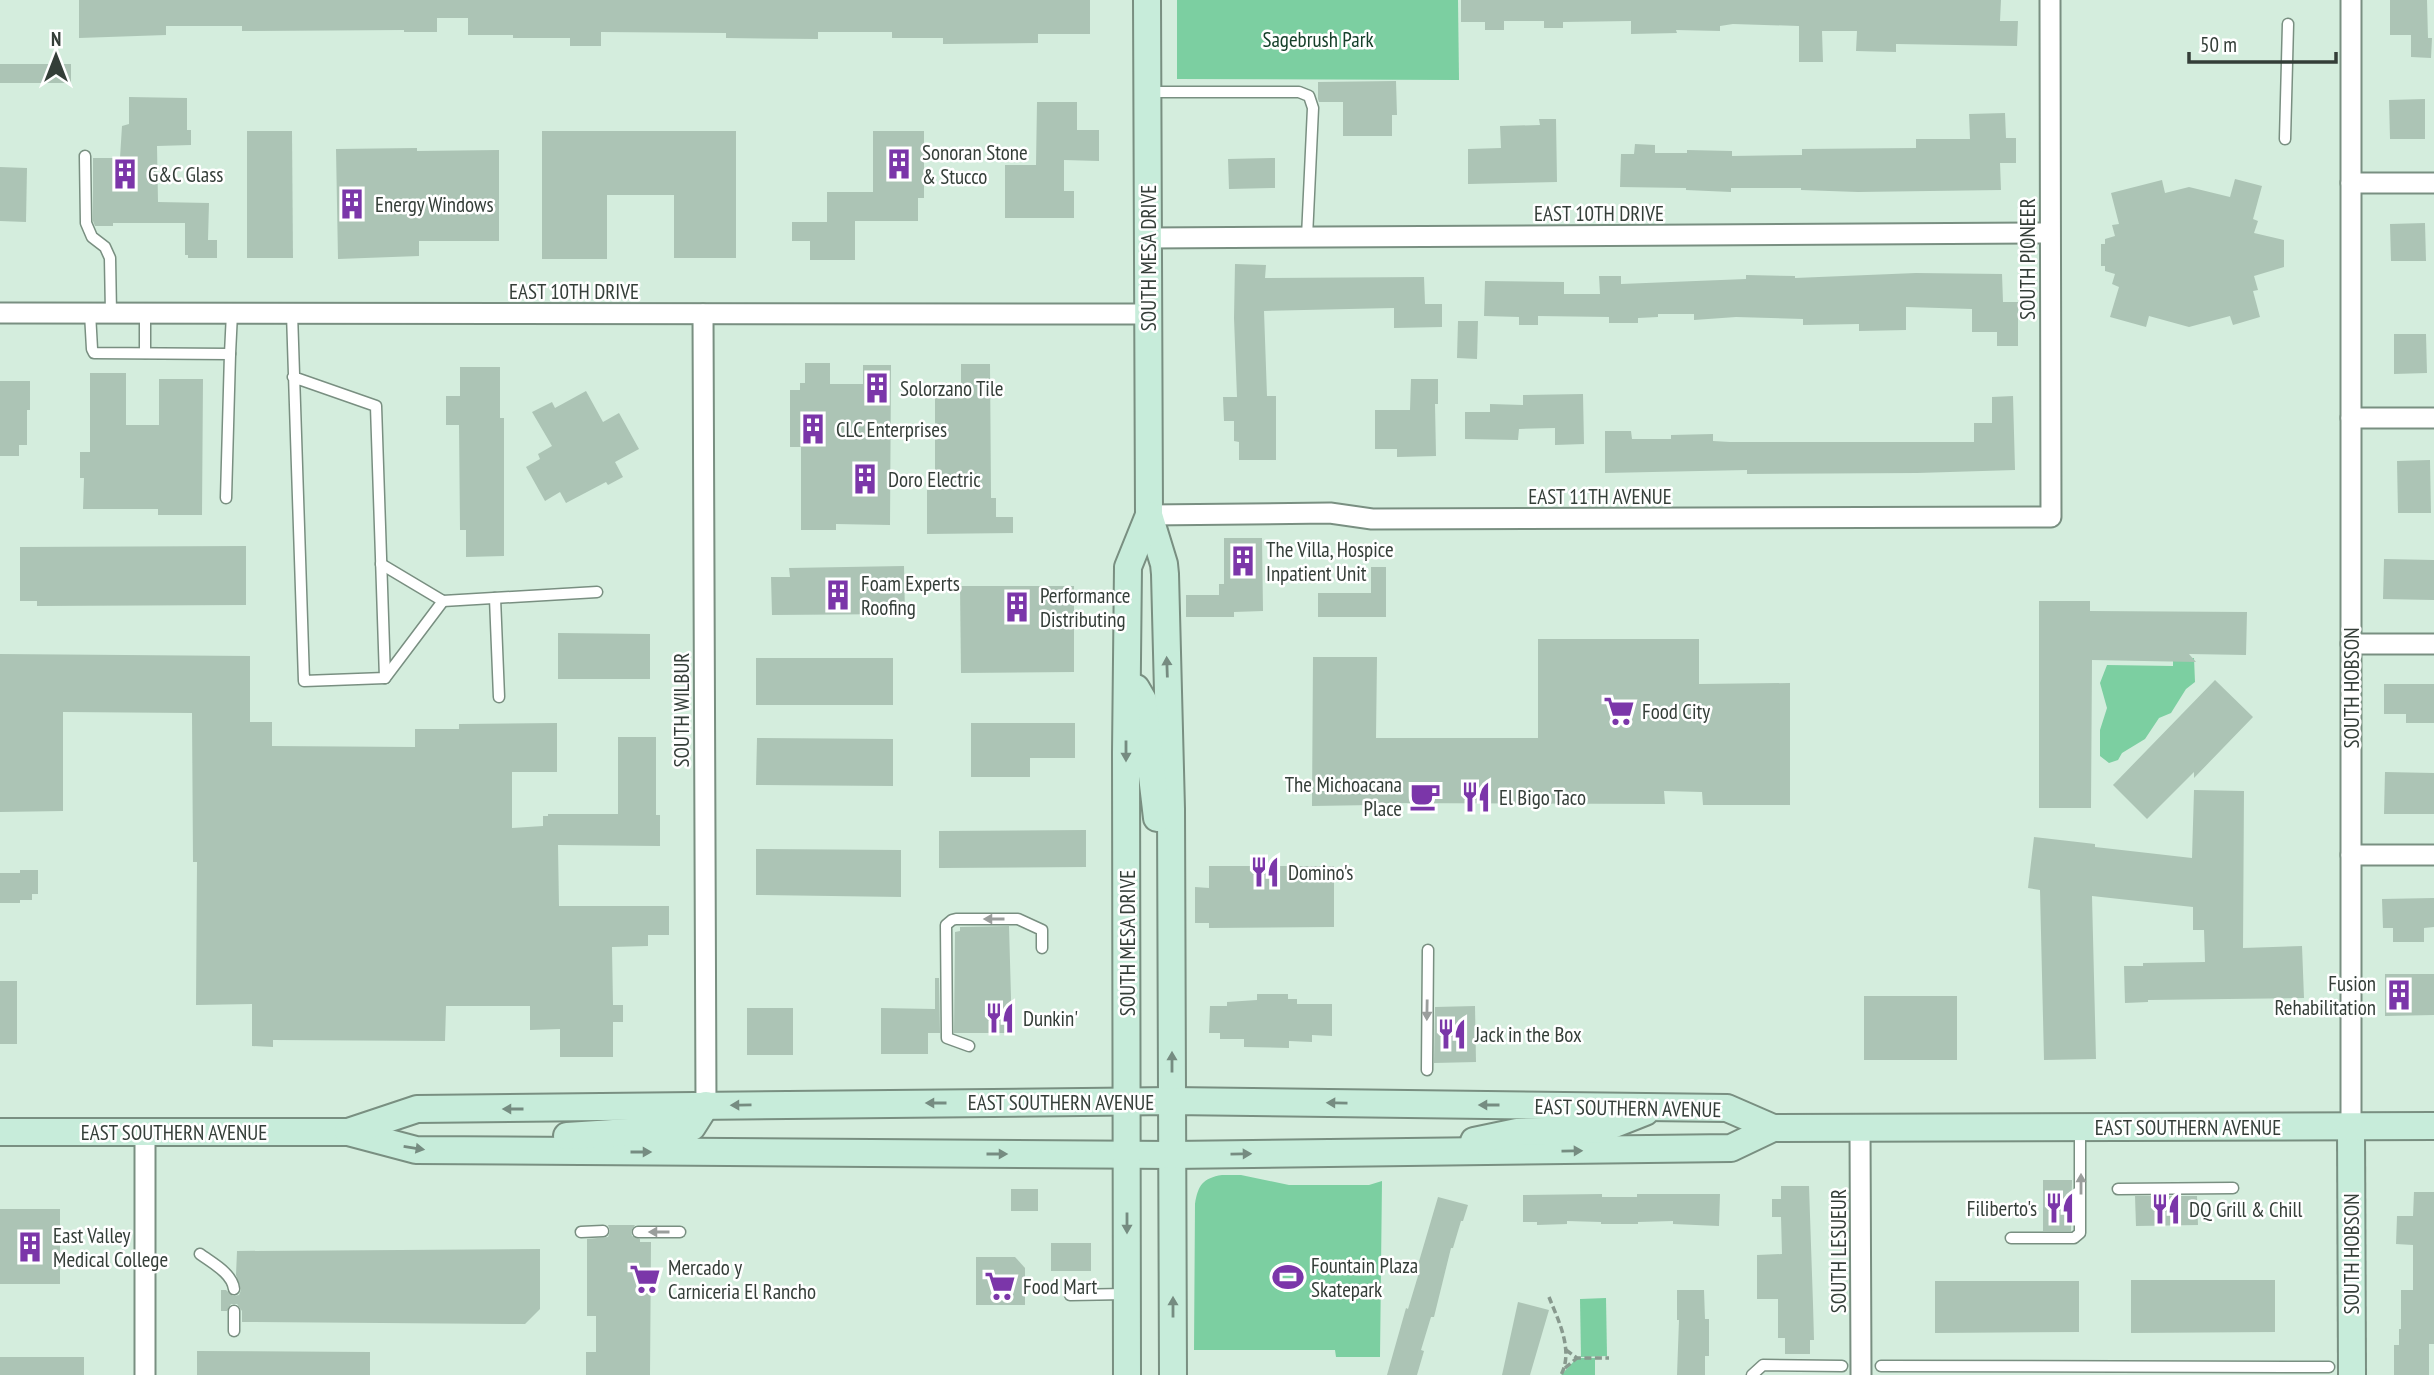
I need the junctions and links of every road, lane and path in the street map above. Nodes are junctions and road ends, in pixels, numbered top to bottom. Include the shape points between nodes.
1 (1147, 0) edge
2 (2050, 0) edge
3 (2351, 0) edge
4 (2288, 24) dead end
5 (1148, 92) junction
6 (2285, 139) dead end
7 (85, 156) dead end
8 (2351, 183) junction
9 (2434, 183) edge
10 (2049, 233) junction
11 (1307, 237) junction
12 (1148, 238) junction
13 (0, 313) edge
14 (90, 313) junction
15 (111, 313) junction
16 (145, 313) junction
17 (232, 313) junction
18 (292, 313) junction
19 (703, 314) junction
20 (1149, 314) junction
21 (145, 353) junction
22 (230, 354) junction
23 (293, 377) junction
24 (2351, 418) junction
25 (2434, 418) edge
26 (226, 498) dead end
27 (1149, 515) junction
28 (2051, 517) joint
29 (382, 564) junction
30 (597, 592) dead end
31 (495, 598) junction
32 (443, 601) junction
33 (2351, 644) junction
34 (2434, 644) edge
35 (1127, 671) junction
36 (385, 678) junction
37 (499, 696) dead end
38 (1171, 850) junction
39 (2351, 855) junction
40 (2434, 855) edge
41 (1042, 948) dead end
42 (1428, 950) dead end
43 (969, 1046) dead end
44 (1427, 1070) dead end
45 (1127, 1101) junction
46 (1172, 1101) junction
47 (706, 1105) junction
48 (1655, 1107) junction
49 (2434, 1126) edge
50 (2080, 1127) junction
51 (1773, 1128) junction
52 (1860, 1128) junction
53 (2351, 1128) junction
54 (145, 1131) junction
55 (0, 1132) edge
56 (348, 1132) junction
57 (520, 1152) junction
58 (1455, 1153) junction
59 (1127, 1154) junction
60 (1173, 1155) junction
61 (2233, 1188) dead end
62 (2118, 1189) dead end
63 (603, 1231) dead end
64 (581, 1232) dead end
65 (638, 1232) dead end
66 (680, 1232) dead end
67 (2011, 1238) dead end
68 (200, 1254) dead end
69 (234, 1290) dead end
70 (1127, 1294) junction
71 (1070, 1295) dead end
72 (1549, 1297) dead end
73 (234, 1311) dead end
74 (234, 1331) dead end
75 (1565, 1349) junction
76 (1577, 1359) junction
77 (1609, 1359) dead end
78 (1842, 1366) dead end
79 (1881, 1366) dead end
80 (2340, 1371) edge
81 (1562, 1372) edge
82 (145, 1375) edge
83 (1127, 1375) edge
84 (1173, 1375) edge
85 (1752, 1375) edge
86 (1861, 1375) edge

1 - 5 main road, SOUTH MESA DRIVE
2 - 10 street, SOUTH PIONEER
3 - 8 street, SOUTH HOBSON
4 - 6 lane
5 - 11 lane via 1299,92 1309,96 1313,108
5 - 12 main road, SOUTH MESA DRIVE
7 - 15 lane via 86,223 110,258
8 - 9 street
8 - 24 street, SOUTH HOBSON
10 - 11 street, EAST 10TH DRIVE
10 - 28 street, SOUTH PIONEER
11 - 12 street, EAST 10TH DRIVE
12 - 20 main road, SOUTH MESA DRIVE
13 - 14 street, EAST 10TH DRIVE
14 - 15 street, EAST 10TH DRIVE
14 - 21 lane via 94,353
15 - 16 street, EAST 10TH DRIVE
16 - 17 street, EAST 10TH DRIVE
16 - 21 lane
17 - 18 street, EAST 10TH DRIVE
17 - 22 lane
18 - 19 street, EAST 10TH DRIVE
18 - 23 lane
19 - 20 street, EAST 10TH DRIVE
19 - 47 street, SOUTH WILBUR
20 - 27 main road, SOUTH MESA DRIVE
21 - 22 lane
22 - 26 lane
23 - 29 lane via 376,406
23 - 36 lane via 304,681
24 - 25 street
24 - 33 street, SOUTH HOBSON
27 - 28 street, EAST 11TH AVENUE via 1330,513 1372,519
27 - 35 main road, SOUTH MESA DRIVE via 1128,567
38 -> 27 main road, SOUTH MESA DRIVE via 1164,564
29 - 32 lane
29 - 36 lane
30 - 31 lane
31 - 32 lane
31 - 37 lane
32 - 36 lane
33 - 34 street
33 - 39 street, SOUTH HOBSON
35 - 38 main road via 1143,700 1156,814
35 -> 45 main road, SOUTH MESA DRIVE
46 -> 38 main road, SOUTH MESA DRIVE
39 - 40 street
39 - 53 street, SOUTH HOBSON
41 -> 43 lane via 1042,930 1024,920 948,922 947,1038
42 -> 44 lane
45 - 46 main road, EAST SOUTHERN AVENUE
45 -> 47 main road, EAST SOUTHERN AVENUE
45 - 59 main road, SOUTH MESA DRIVE
48 -> 46 main road, EAST SOUTHERN AVENUE
46 - 60 main road, SOUTH MESA DRIVE
47 -> 56 main road, EAST SOUTHERN AVENUE via 417,1109
47 - 57 main road via 692,1127 673,1132 546,1138
48 - 51 main road, EAST SOUTHERN AVENUE via 1727,1108
48 - 58 main road via 1602,1129 1517,1132 1478,1139
49 - 53 main road, EAST SOUTHERN AVENUE
50 - 52 main road, EAST SOUTHERN AVENUE
50 - 53 main road, EAST SOUTHERN AVENUE
67 -> 50 lane via 2074,1238 2080,1233
51 - 52 main road, EAST SOUTHERN AVENUE
58 -> 51 main road, EAST SOUTHERN AVENUE via 1731,1148
52 - 86 street, SOUTH LESUEUR
53 - 80 main road, SOUTH HOBSON
54 - 55 main road, EAST SOUTHERN AVENUE
54 - 56 main road, EAST SOUTHERN AVENUE
54 - 82 street
56 -> 57 main road, EAST SOUTHERN AVENUE via 416,1150
57 -> 59 main road, EAST SOUTHERN AVENUE
60 -> 58 main road, EAST SOUTHERN AVENUE
59 - 60 main road, EAST SOUTHERN AVENUE
59 -> 70 main road, SOUTH MESA DRIVE
84 -> 60 main road, SOUTH MESA DRIVE
61 - 62 lane
63 - 64 lane
66 -> 65 lane
68 - 69 lane via 225,1273
70 - 71 lane
70 - 83 main road, SOUTH MESA DRIVE
72 - 75 path
73 - 74 lane
75 - 76 path
75 - 81 path
76 - 77 path
76 - 81 path
78 - 85 lane via 1763,1365
79 - 80 lane

